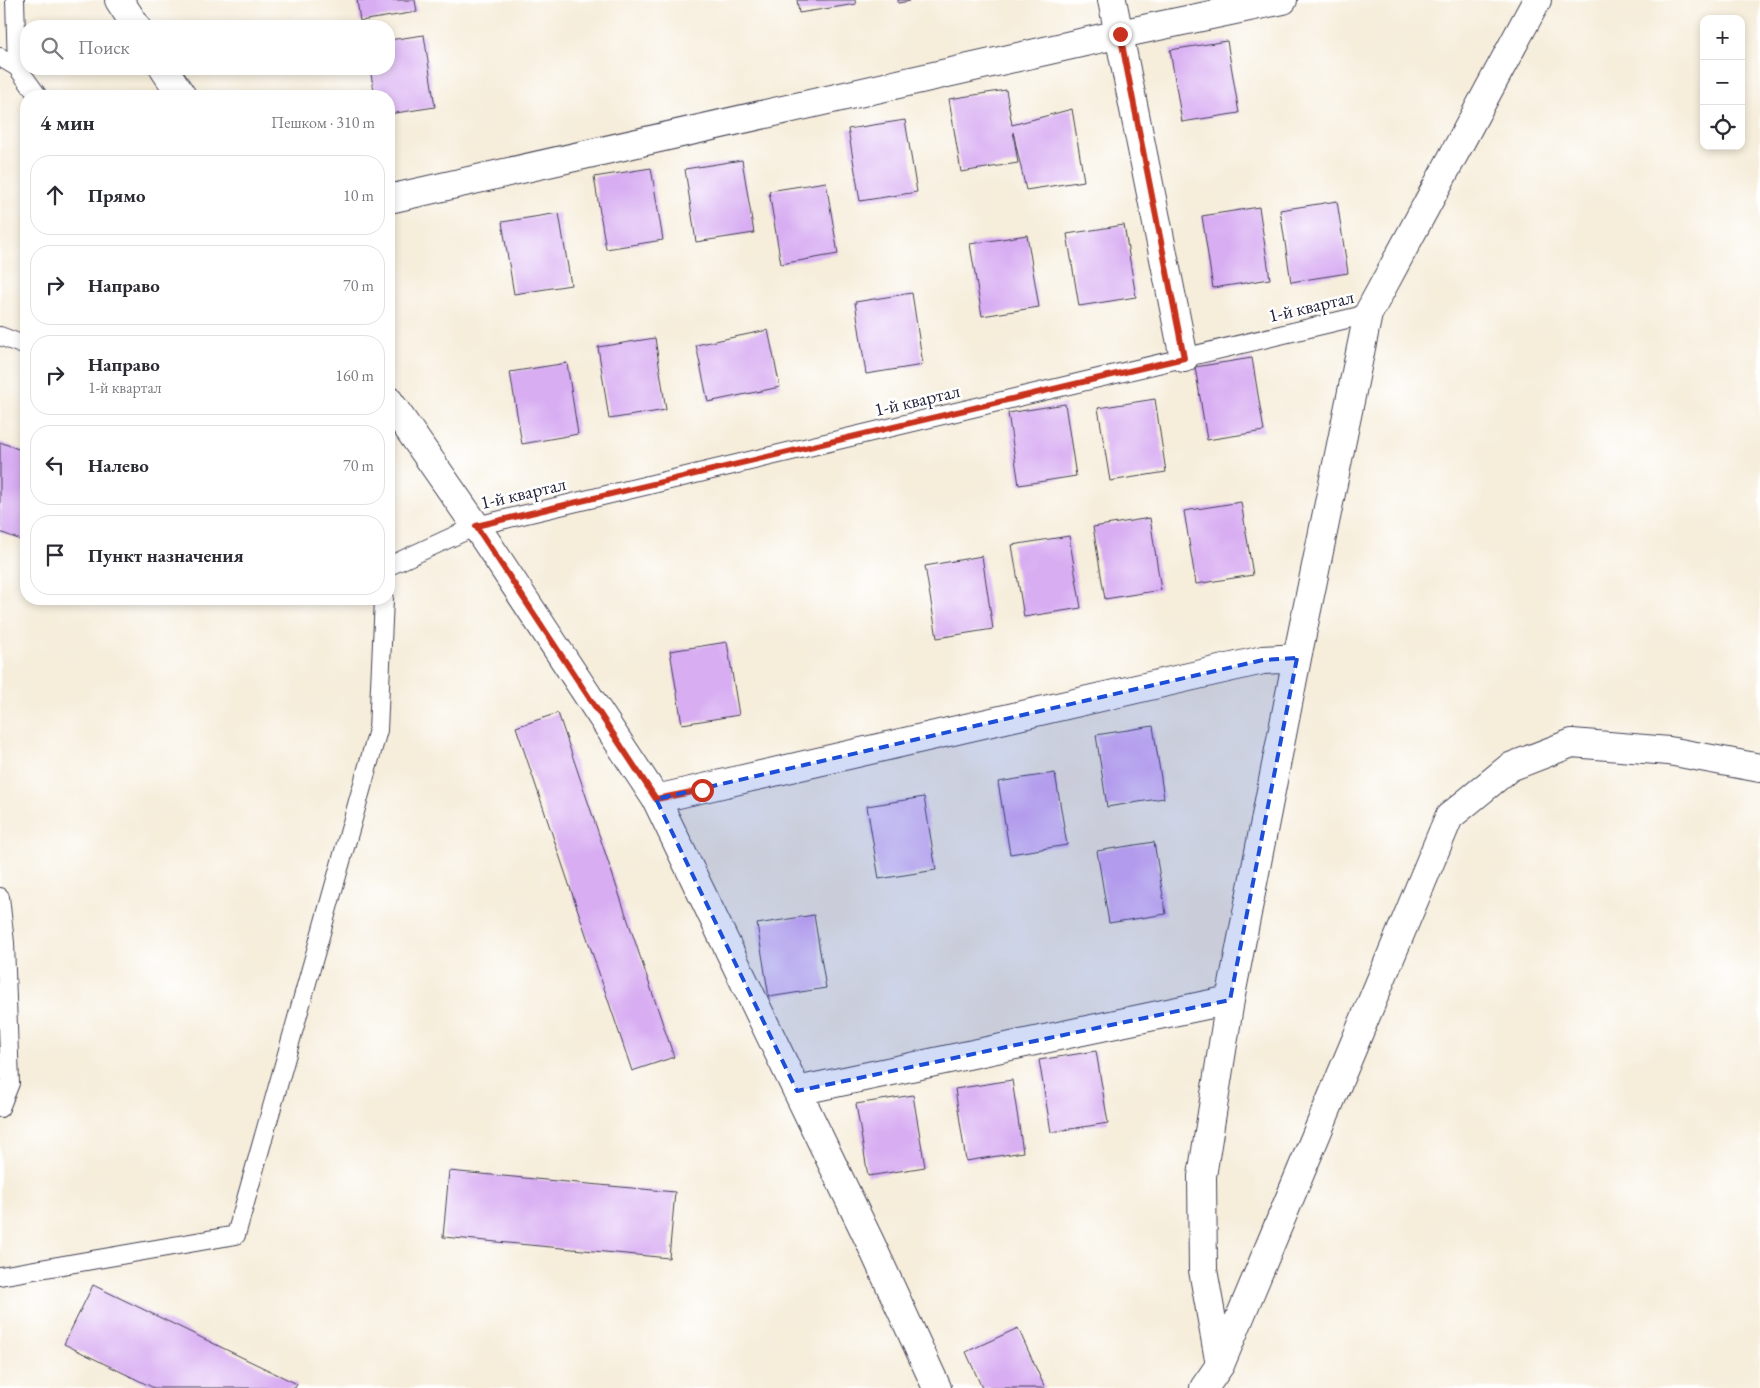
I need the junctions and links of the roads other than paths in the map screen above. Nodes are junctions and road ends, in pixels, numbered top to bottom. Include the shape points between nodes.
1 (15, 0) edge
2 (119, 0) edge
3 (1112, 0) edge
4 (1283, 0) edge
5 (1537, 0) edge
6 (132, 20) edge
7 (1120, 34) junction
8 (0, 57) edge
9 (17, 67) junction
10 (20, 71) edge
11 (23, 75) edge
12 (168, 75) edge
13 (34, 90) edge
14 (178, 90) edge
15 (395, 198) edge
16 (1368, 314) junction
17 (0, 336) edge
18 (20, 344) edge
19 (1184, 358) junction
20 (395, 410) edge
21 (476, 526) junction
22 (395, 563) edge
23 (384, 605) edge
24 (1297, 658) junction
25 (1760, 768) edge
26 (656, 799) junction
27 (0, 897) edge
28 (3, 940) edge
29 (1230, 1000) junction
30 (797, 1091) junction
31 (0, 1108) edge
32 (0, 1276) edge
33 (1220, 1365) junction
34 (937, 1388) edge
35 (1204, 1388) edge

1 - 9 lane
2 - 6 street
3 - 7 street
4 - 7 street
5 - 16 street
7 - 15 street
7 - 19 street
8 - 9 lane
9 - 10 lane
11 - 13 lane
12 - 14 street
16 - 19 lane, 1-й квартал
16 - 24 street
17 - 18 lane
19 - 21 lane, 1-й квартал
20 - 21 street
21 - 22 lane, 1-й квартал
21 - 26 street
23 - 32 lane via 378,730 236,1235
24 - 26 street via 1253,662
24 - 29 street
25 - 33 street via 1669,751 1572,743 1510,767 1449,818
26 - 30 street
27 - 28 lane
28 - 31 lane via 10,1083
29 - 30 street
29 - 33 street via 1202,1176 1203,1270
30 - 34 street
33 - 35 street

